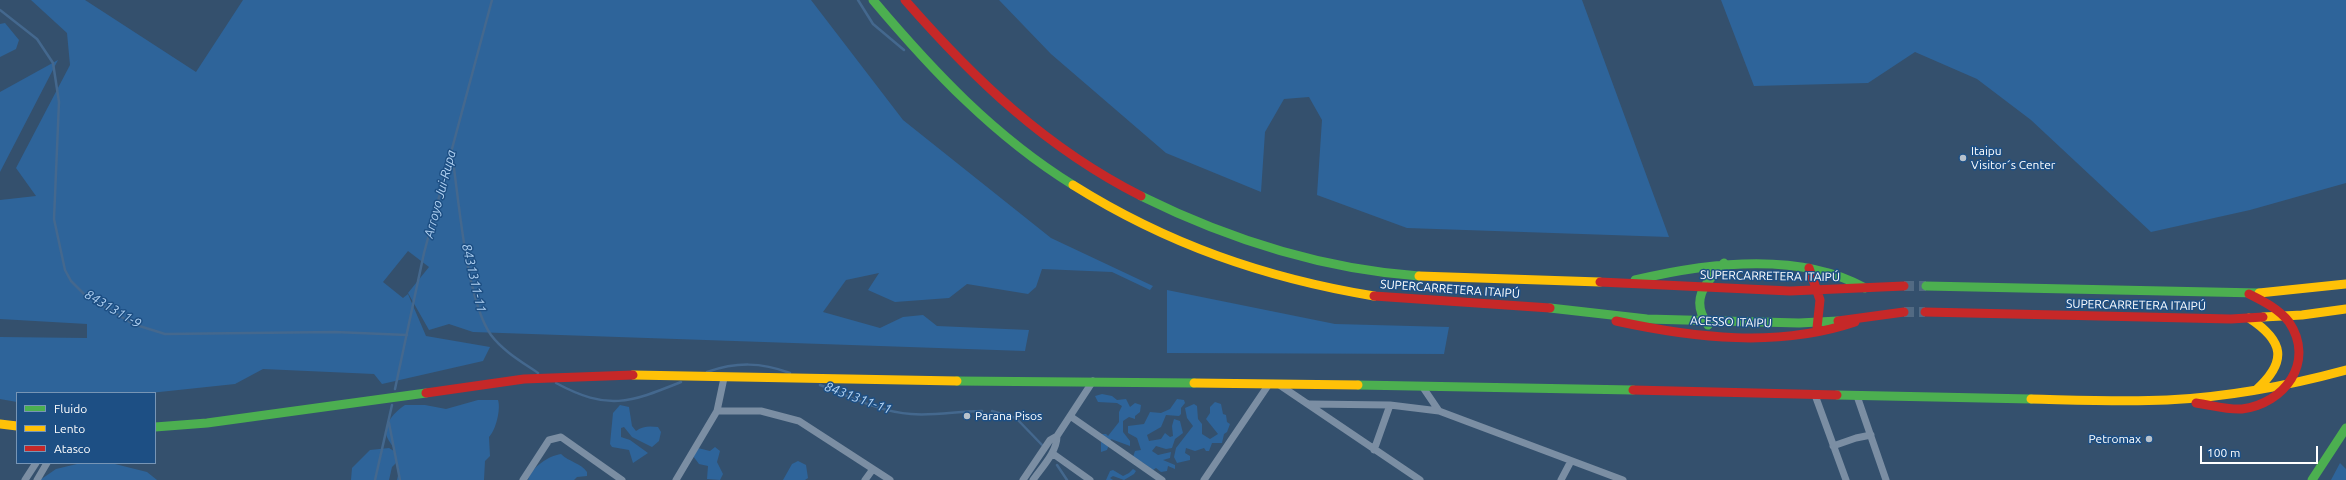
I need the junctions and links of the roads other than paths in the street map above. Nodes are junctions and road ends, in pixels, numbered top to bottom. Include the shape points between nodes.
1 (873, 0) edge
2 (905, 0) edge
3 (1724, 263) junction
4 (1809, 268) junction
5 (1623, 283) junction
6 (2346, 284) edge
7 (1904, 286) tunnel mouth
8 (1926, 286) tunnel mouth
9 (1702, 287) junction
10 (1865, 288) junction
11 (1817, 291) junction
12 (2249, 294) junction
13 (2346, 309) edge
14 (1904, 312) tunnel mouth
15 (1925, 312) tunnel mouth
16 (1593, 315) junction
17 (1866, 316) junction
18 (2284, 316) junction
19 (2249, 318) junction
20 (1704, 320) junction
21 (1818, 322) junction
22 (1815, 333) junction
23 (1718, 336) junction
24 (2346, 370) edge
25 (724, 378) junction
26 (1092, 381) junction
27 (1269, 384) junction
28 (1279, 384) junction
29 (2289, 384) junction
30 (1422, 386) junction
31 (2256, 390) junction
32 (1814, 395) junction
33 (1857, 396) junction
34 (2182, 401) junction
35 (1308, 404) junction
36 (1390, 405) junction
37 (717, 411) junction
38 (1439, 411) junction
39 (1070, 416) junction
40 (0, 424) edge
41 (16, 426) edge
42 (156, 427) edge
43 (2346, 428) edge
44 (1871, 435) junction
45 (1057, 436) junction
46 (1834, 446) junction
47 (1374, 450) junction
48 (1052, 453) junction
49 (1571, 461) junction
50 (35, 464) edge
51 (46, 464) edge
52 (873, 469) junction
53 (2317, 478) edge
54 (25, 480) edge
55 (37, 480) edge
56 (523, 480) edge
57 (622, 480) edge
58 (676, 480) edge
59 (865, 480) edge
60 (890, 480) edge
61 (1023, 480) edge
62 (1033, 480) edge
63 (1090, 480) edge
64 (1162, 480) edge
65 (1204, 480) edge
66 (1420, 480) edge
67 (1561, 480) edge
68 (1623, 480) edge
69 (1846, 480) edge
70 (1886, 480) edge

1 - 16 main road, SUPERCARRETERA ITAIPÚ via 941,79 1008,139 1062,178 1118,212 1194,249 1277,276 1356,293 1421,301 1518,305
2 - 5 main road, SUPERCARRETERA ITAIPÚ via 976,78 1037,130 1124,188 1201,226 1304,258 1374,271 1420,276
3 - 4 main road
3 - 5 main road via 1676,270
3 - 9 main road
4 - 10 main road via 1848,278
4 - 11 main road
5 - 9 main road, SUPERCARRETERA ITAIPÚ
6 - 12 main road, SUPERCARRETERA ITAIPÚ
7 - 10 main road, SUPERCARRETERA ITAIPÚ
8 - 12 main road, SUPERCARRETERA ITAIPÚ
9 - 11 main road, SUPERCARRETERA ITAIPÚ
9 - 20 main road via 1699,303
10 - 11 main road, SUPERCARRETERA ITAIPÚ
11 - 21 main road via 1820,300
12 - 18 main road
13 - 18 main road, SUPERCARRETERA ITAIPÚ
14 - 17 main road, SUPERCARRETERA ITAIPÚ
15 - 19 main road, SUPERCARRETERA ITAIPÚ
16 - 20 main road, SUPERCARRETERA ITAIPÚ
16 - 23 main road, ACESSO ITAIPU via 1650,329
17 - 21 main road, SUPERCARRETERA ITAIPÚ
17 - 22 main road, ACESSO ITAIPU via 1841,328
18 - 19 main road, SUPERCARRETERA ITAIPÚ
18 - 29 main road via 2298,346 2297,366
19 - 31 main road via 2273,336 2279,352 2276,369
20 - 21 main road, SUPERCARRETERA ITAIPÚ
20 - 23 main road
21 - 22 main road
22 - 23 main road, ACESSO ITAIPU via 1793,336
24 - 29 main road
25 - 26 main road
25 - 37 street
25 - 42 main road via 632,375 524,379 207,423
26 - 27 main road
26 - 39 street
27 - 28 main road
27 - 65 street
28 - 30 main road
28 - 35 street
29 - 31 main road
29 - 34 main road via 2276,398 2239,409
30 - 32 main road
30 - 38 street
31 - 34 main road
32 - 33 main road
32 - 46 street
33 - 34 main road
33 - 44 street
35 - 36 street
35 - 47 street
36 - 38 street
36 - 47 street
37 - 52 street via 760,411 799,421
37 - 58 street
38 - 49 street
39 - 45 street
39 - 64 street
40 - 41 main road
43 - 53 main road
44 - 46 street
44 - 70 street
45 - 48 street
45 - 61 street via 1050,440
46 - 69 street
47 - 66 street
48 - 62 street
48 - 63 street
49 - 67 street
49 - 68 street
50 - 54 street
51 - 55 street
52 - 59 street
52 - 60 street
56 - 57 street via 549,440 557,437 561,437

